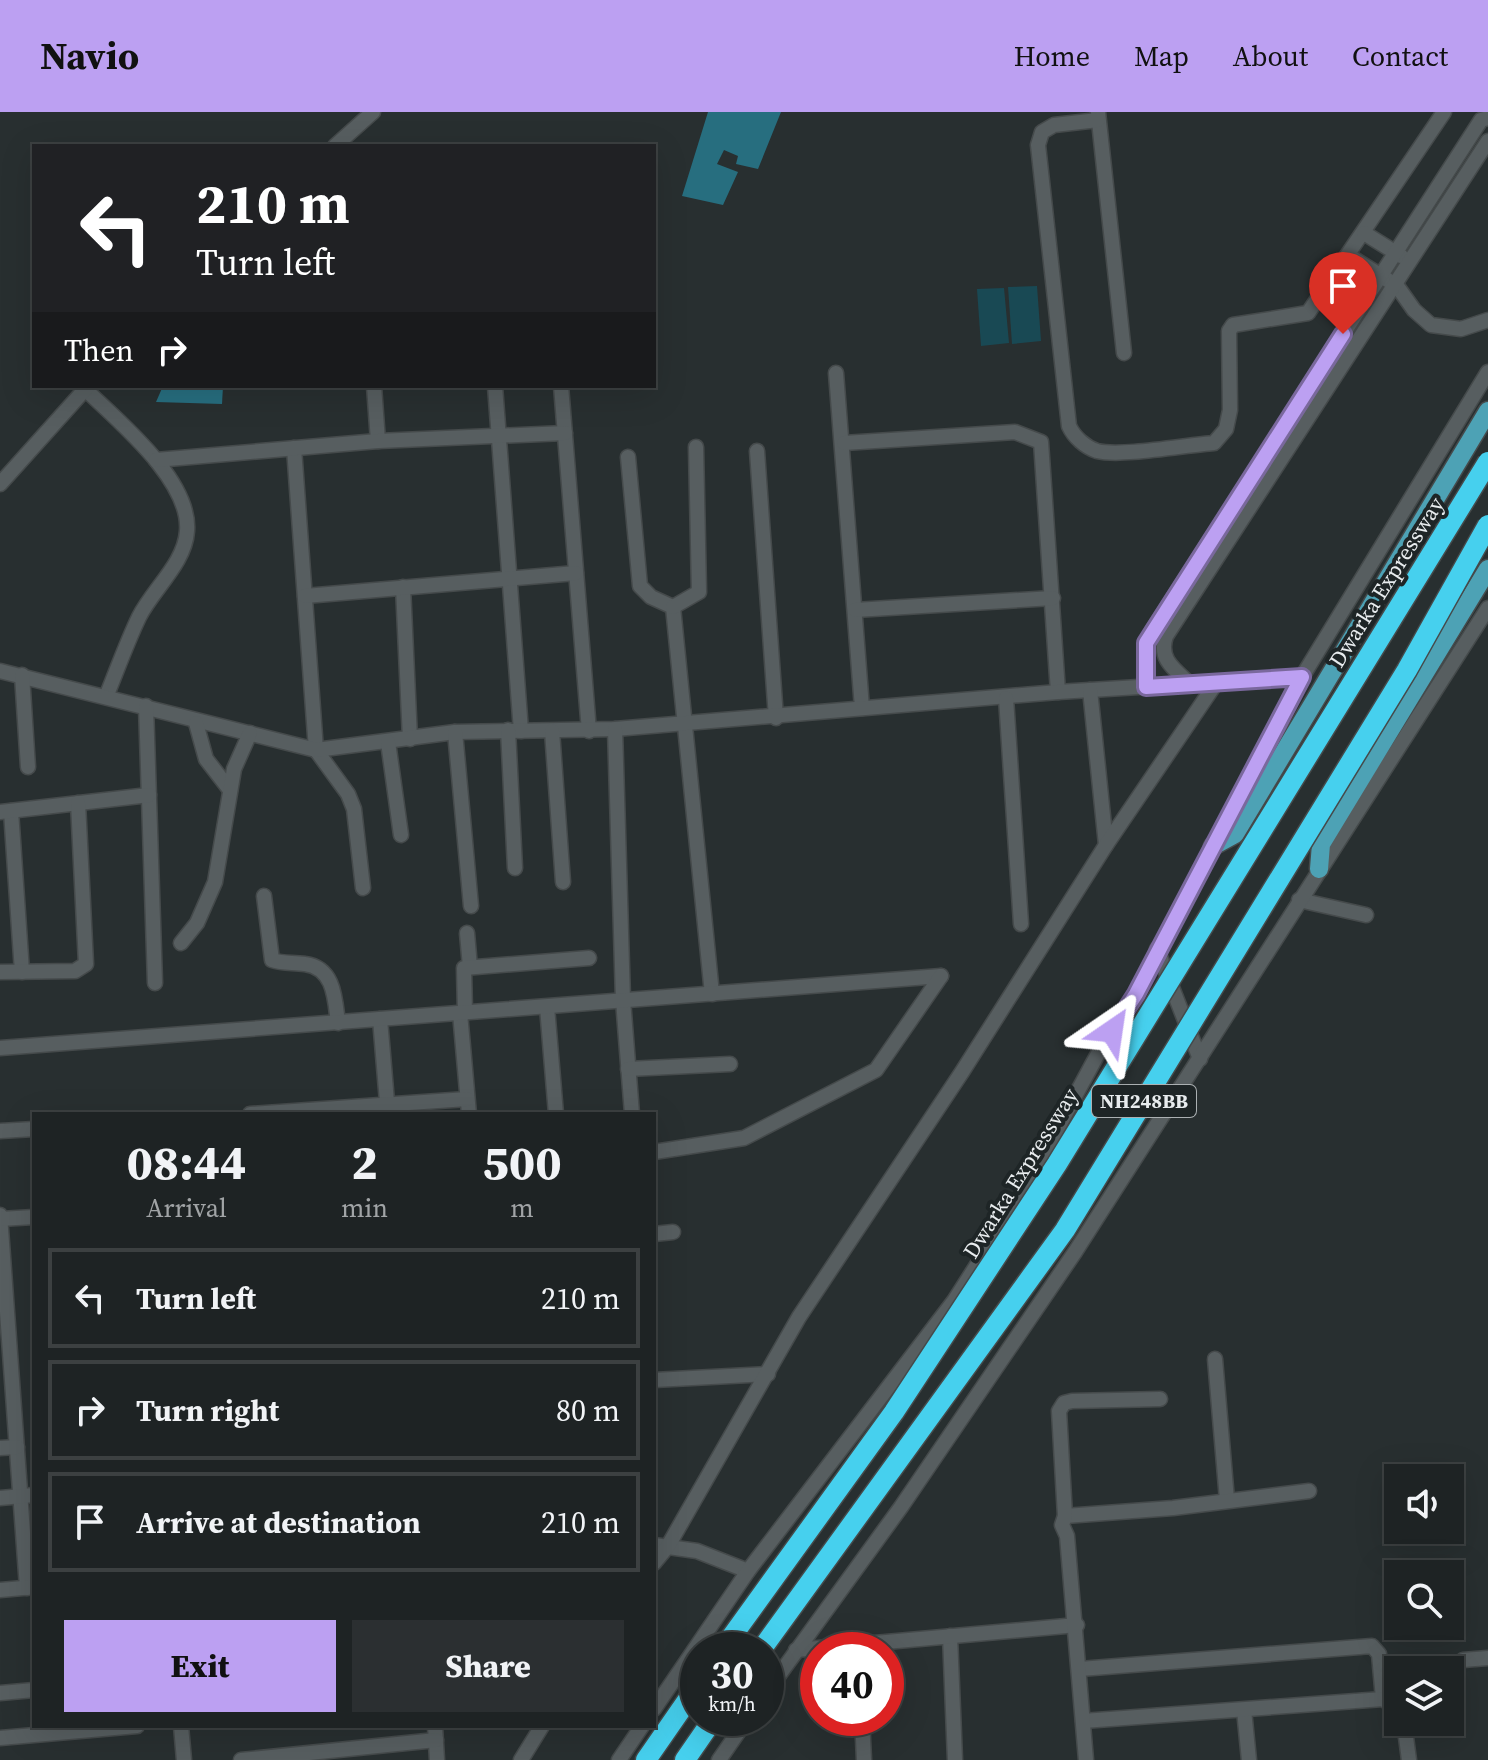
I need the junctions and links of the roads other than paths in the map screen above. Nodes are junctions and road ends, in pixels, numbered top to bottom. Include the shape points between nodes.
1 (373, 112) edge
2 (1444, 112) edge
3 (1098, 116) edge
4 (1488, 118) edge
5 (1488, 141) edge
6 (337, 144) edge
7 (1364, 233) junction
8 (1395, 252) junction
9 (1348, 255) junction
10 (1412, 262) junction
11 (1380, 275) junction
12 (1397, 286) junction
13 (1488, 320) edge
14 (1124, 353) dead end
15 (1488, 372) edge
16 (836, 373) dead end
17 (86, 388) edge
18 (374, 388) edge
19 (495, 388) edge
20 (561, 388) edge
21 (1488, 411) edge
22 (565, 433) junction
23 (497, 438) junction
24 (378, 441) junction
25 (844, 443) junction
26 (696, 447) dead end
27 (294, 448) junction
28 (757, 451) dead end
29 (628, 457) dead end
30 (156, 460) junction
31 (1488, 462) edge
32 (0, 484) edge
33 (1488, 525) edge
34 (1488, 569) edge
35 (576, 573) junction
36 (510, 578) junction
37 (403, 587) junction
38 (305, 596) junction
39 (1053, 598) junction
40 (673, 607) junction
41 (1488, 608) edge
42 (855, 610) junction
43 (1165, 659) junction
44 (1144, 660) junction
45 (0, 671) edge
46 (22, 675) junction
47 (1302, 677) junction
48 (1216, 683) junction
49 (1190, 684) junction
50 (1146, 687) junction
51 (1090, 690) junction
52 (1058, 692) junction
53 (106, 697) junction
54 (1006, 698) junction
55 (146, 706) junction
56 (862, 708) junction
57 (776, 718) junction
58 (196, 723) junction
59 (685, 724) junction
60 (615, 729) junction
61 (514, 730) junction
62 (552, 731) junction
63 (589, 731) junction
64 (455, 732) junction
65 (250, 733) junction
66 (410, 739) junction
67 (388, 742) junction
68 (316, 750) junction
69 (28, 767) dead end
70 (230, 790) junction
71 (149, 795) junction
72 (78, 803) junction
73 (5, 811) edge
74 (401, 835) dead end
75 (1106, 845) junction
76 (1213, 846) junction
77 (515, 868) dead end
78 (1319, 869) junction
79 (563, 882) dead end
80 (363, 888) dead end
81 (264, 896) dead end
82 (1299, 900) junction
83 (471, 906) dead end
84 (1366, 915) dead end
85 (1021, 924) dead end
86 (467, 933) dead end
87 (181, 943) dead end
88 (1157, 949) junction
89 (589, 958) dead end
90 (470, 967) junction
91 (0, 972) edge
92 (22, 972) junction
93 (155, 983) dead end
94 (712, 994) junction
95 (623, 1000) junction
96 (547, 1007) junction
97 (463, 1013) junction
98 (380, 1019) junction
99 (338, 1023) junction
100 (0, 1048) edge
101 (1200, 1059) junction
102 (730, 1064) dead end
103 (628, 1069) junction
104 (468, 1106) edge
105 (388, 1109) edge
106 (305, 1112) edge
107 (556, 1112) edge
108 (632, 1112) edge
109 (32, 1129) edge
110 (0, 1131) edge
111 (656, 1152) edge
112 (0, 1217) edge
113 (32, 1217) edge
114 (673, 1232) dead end
115 (656, 1234) edge
116 (1, 1240) edge
117 (1215, 1359) dead end
118 (5, 1363) edge
119 (768, 1374) junction
120 (656, 1380) edge
121 (0, 1397) edge
122 (1160, 1399) dead end
123 (14, 1415) junction
124 (17, 1447) junction
125 (0, 1448) edge
126 (1309, 1491) dead end
127 (27, 1496) edge
128 (0, 1498) edge
129 (1227, 1500) junction
130 (1065, 1516) junction
131 (661, 1546) edge
132 (748, 1571) junction
133 (30, 1588) edge
134 (0, 1590) edge
135 (1077, 1625) junction
136 (735, 1632) edge
137 (774, 1632) edge
138 (950, 1636) junction
139 (904, 1642) edge
140 (796, 1650) junction
141 (800, 1650) edge
142 (1488, 1658) edge
143 (1464, 1660) edge
144 (784, 1667) edge
145 (1080, 1669) junction
146 (32, 1690) edge
147 (0, 1693) edge
148 (1383, 1699) joint
149 (656, 1706) edge
150 (1244, 1710) junction
151 (680, 1711) edge
152 (1083, 1721) junction
153 (114, 1728) edge
154 (181, 1728) edge
155 (541, 1728) edge
156 (641, 1728) edge
157 (435, 1733) edge
158 (702, 1736) edge
159 (736, 1736) edge
160 (863, 1736) edge
161 (1406, 1736) edge
162 (0, 1738) edge
163 (184, 1760) edge
164 (241, 1760) edge
165 (437, 1760) edge
166 (521, 1760) edge
167 (619, 1760) edge
168 (646, 1760) edge
169 (685, 1760) edge
170 (719, 1760) edge
171 (864, 1760) edge
172 (955, 1760) edge
173 (1086, 1760) edge
174 (1249, 1760) edge
175 (1409, 1760) edge

1 - 6 street
2 - 7 street
3 - 9 street via 1054,125 1042,132 1038,145 1069,426 1075,437 1097,451 1214,443 1226,429 1230,410 1233,325 1308,313
3 - 14 street
4 - 8 street via 1481,120
5 - 10 street
7 - 8 street
7 - 9 street
8 - 10 street
8 - 11 street
9 - 11 street
10 - 12 street
11 - 12 street
11 - 44 street via 1153,629
12 - 13 street via 1431,325 1461,329
12 - 43 street via 1166,636
15 - 47 street
16 - 25 street
17 - 30 street
17 - 32 street
18 - 24 street
19 - 23 street
20 - 22 street
21 - 76 main road via 1235,834
22 - 23 street
22 - 35 street
23 - 24 street
23 - 36 street
24 - 27 street
25 - 39 street via 1015,432 1041,442
25 - 42 street
26 - 40 street via 699,592
27 - 30 street
27 - 38 street
28 - 57 street
29 - 40 street via 640,586
30 - 53 street via 182,506 187,531 177,560 140,615
31 - 136 highway, Dwarka Expressway / NH248BB, bridge via 1057,1164 894,1412
33 - 137 highway, NH248BB, bridge via 1407,670 1065,1230
34 - 78 main road via 1321,844
35 - 36 street
35 - 63 street
36 - 37 street
36 - 61 street
37 - 38 street
37 - 66 street
38 - 68 street
39 - 42 street
39 - 52 street
40 - 59 street
41 - 78 street
42 - 56 street
43 - 44 street
43 - 49 street
44 - 50 street
45 - 46 street
46 - 53 street
46 - 69 street
47 - 48 street
47 - 76 street
48 - 49 street
48 - 75 street
49 - 50 street
50 - 51 street
51 - 52 street
51 - 75 street
52 - 54 street
53 - 55 street
54 - 56 street
54 - 85 street
55 - 58 street
55 - 71 street
56 - 57 street
57 - 59 street
58 - 65 street
58 - 70 street via 206,759
59 - 60 street
59 - 94 street
60 - 63 street
60 - 95 street
61 - 62 street
61 - 64 street
61 - 77 street
62 - 63 street
62 - 79 street
64 - 66 street
64 - 83 street
65 - 68 street
65 - 70 street
66 - 67 street
67 - 68 street
67 - 74 street
68 - 80 street via 354,809
70 - 87 street via 215,882 197,923
71 - 72 street
71 - 93 street
72 - 73 street
72 - 92 street via 86,964 75,971
73 - 92 street
75 - 119 street via 799,1317
76 - 88 street
78 - 82 street
81 - 99 street via 272,960 305,964 325,974 333,985
82 - 84 street
82 - 101 street
86 - 90 street
88 - 101 street
88 - 132 street via 1021,1196 954,1301
89 - 90 street
90 - 97 street via 464,968
91 - 92 street
94 - 95 street
94 - 111 street via 941,976 876,1070 744,1138
95 - 96 street
95 - 103 street
96 - 97 street
96 - 107 street
97 - 98 street
97 - 104 street
98 - 99 street
98 - 105 street
99 - 100 street
101 - 140 street via 901,1507
102 - 103 street
103 - 108 street
104 - 105 street
105 - 106 street
109 - 110 street
112 - 113 street
112 - 116 street
114 - 115 street
116 - 118 street
117 - 129 street
118 - 123 street
119 - 120 street
119 - 131 street
121 - 123 street
122 - 130 street via 1064,1403 1059,1411
123 - 124 street
124 - 125 street
124 - 127 street
126 - 129 street
127 - 128 street
127 - 133 street
129 - 130 street
130 - 135 street
131 - 132 street via 697,1551
132 - 149 street
133 - 134 street
135 - 138 street
135 - 145 street
138 - 139 street
138 - 172 street
140 - 141 street
140 - 144 street
142 - 143 street
145 - 148 street via 1372,1646 1379,1654
145 - 152 street
146 - 147 street
148 - 150 street
150 - 152 street
150 - 174 street
151 - 168 highway
152 - 173 street
153 - 162 street
154 - 163 street
155 - 166 street
156 - 167 street
157 - 164 street
157 - 165 street
158 - 169 highway
159 - 170 street
160 - 171 street
161 - 175 street

